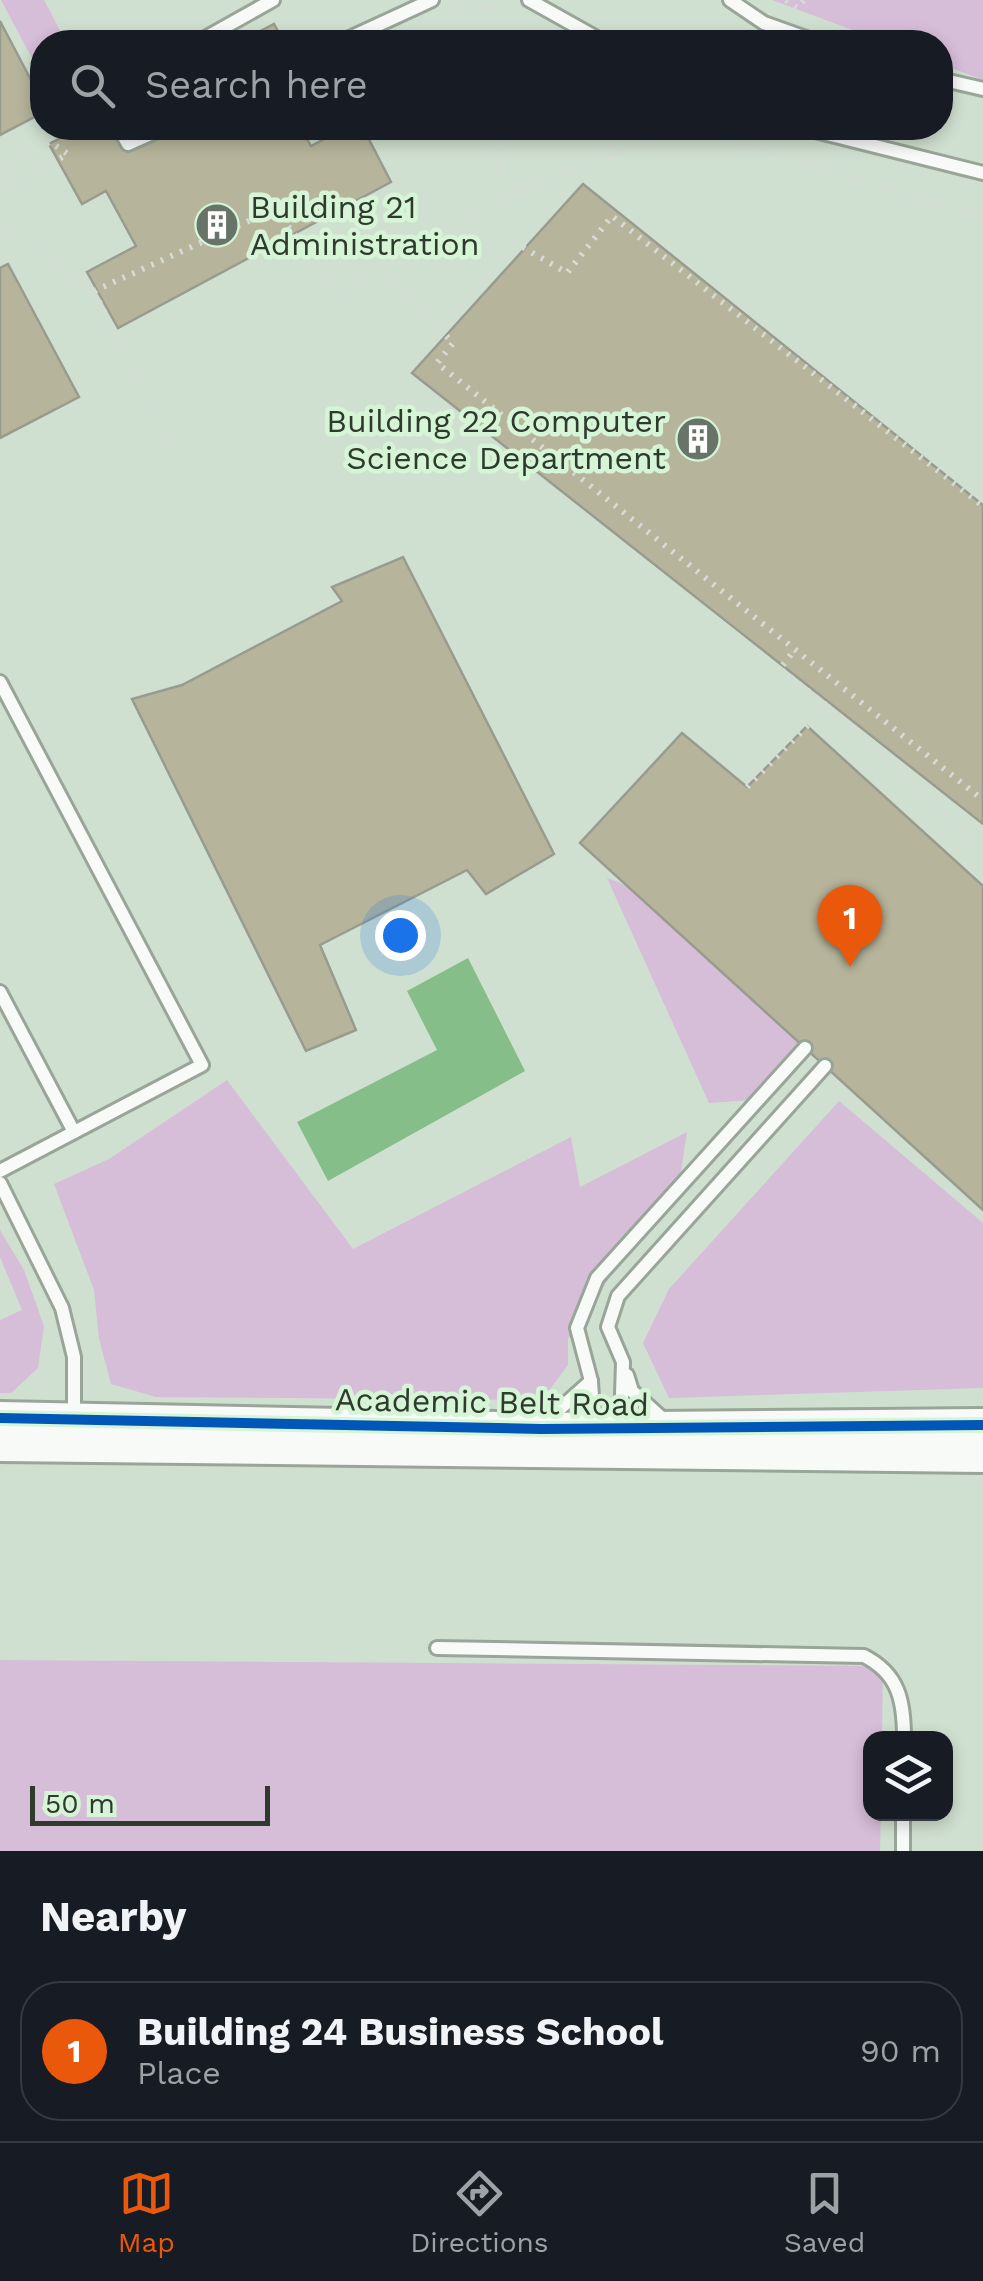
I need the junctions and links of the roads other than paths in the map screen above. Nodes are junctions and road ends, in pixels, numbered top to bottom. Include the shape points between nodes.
1 (272, 0) edge
2 (432, 0) edge
3 (529, 0) edge
4 (730, 0) edge
5 (219, 30) edge
6 (367, 30) edge
7 (583, 30) edge
8 (784, 30) edge
9 (953, 82) edge
10 (983, 89) edge
11 (852, 140) edge
12 (983, 173) edge
13 (0, 682) edge
14 (0, 992) edge
15 (805, 1048) dead end
16 (825, 1066) dead end
17 (74, 1132) junction
18 (0, 1171) edge
19 (0, 1183) edge
20 (623, 1362) junction
21 (591, 1381) junction
22 (0, 1418) edge
23 (983, 1424) edge
24 (541, 1429) junction
25 (700, 1429) junction
26 (74, 1433) junction
27 (607, 1440) junction
28 (0, 1444) edge
29 (983, 1456) edge
30 (437, 1648) dead end
31 (904, 1731) edge
32 (904, 1821) edge
33 (903, 1851) edge

1 - 5 lane
2 - 6 lane
3 - 7 lane
4 - 8 lane
9 - 10 lane
11 - 12 lane
13 - 17 lane via 202,1065
14 - 17 lane
15 - 21 lane via 597,1278 577,1328
16 - 20 lane via 618,1296 608,1327
17 - 18 lane
19 - 26 lane via 62,1308 74,1357
20 - 25 lane via 632,1391 645,1404 666,1422
20 - 27 lane
21 - 24 lane
21 - 27 lane
22 - 26 street, Academic Belt Road
23 - 25 street, Academic Belt Road
24 - 26 street, Academic Belt Road
24 - 27 street, Academic Belt Road
25 - 27 street, Academic Belt Road
26 - 27 street, Academic Belt Road
26 - 28 street, Academic Belt Road
27 - 29 street, Academic Belt Road
30 - 31 lane via 864,1656 883,1666 897,1685
32 - 33 lane

